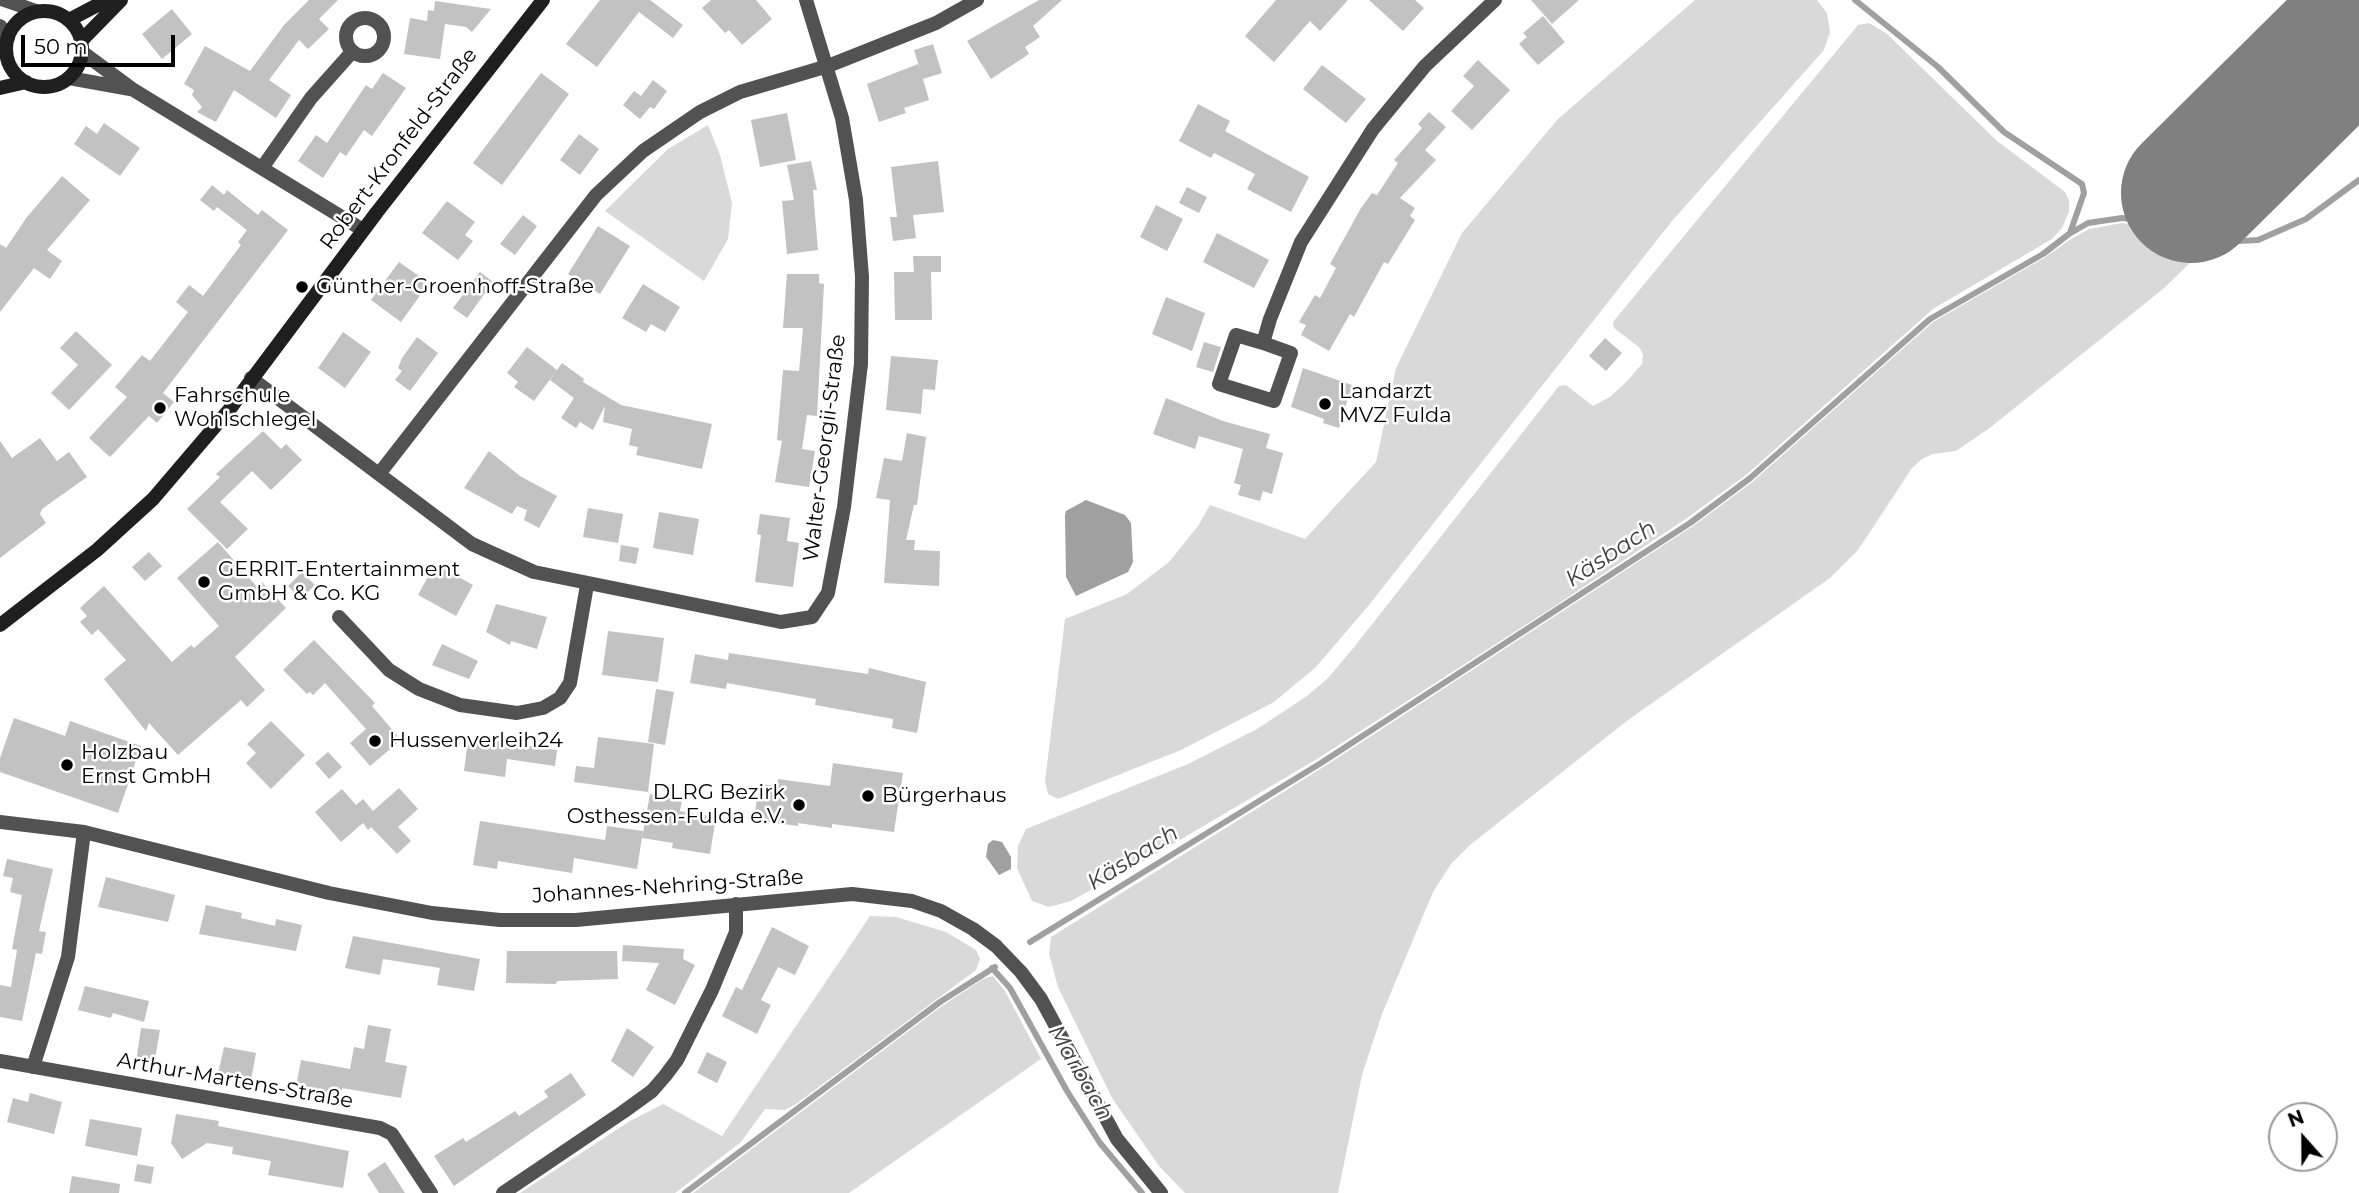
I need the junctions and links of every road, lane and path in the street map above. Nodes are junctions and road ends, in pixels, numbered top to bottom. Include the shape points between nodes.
1 (5, 0) edge
2 (107, 0) edge
3 (121, 0) edge
4 (542, 0) edge
5 (806, 0) edge
6 (977, 0) edge
7 (1495, 0) edge
8 (36, 11) junction
9 (69, 19) junction
10 (4, 41) edge
11 (82, 46) junction
12 (352, 52) dead end
13 (828, 66) junction
14 (69, 78) junction
15 (26, 82) junction
16 (0, 88) edge
17 (132, 89) junction
18 (262, 168) junction
19 (363, 230) junction
20 (1263, 343) junction
21 (251, 378) junction
22 (379, 474) junction
23 (587, 585) junction
24 (339, 617) dead end
25 (0, 625) edge
26 (0, 822) edge
27 (83, 832) junction
28 (736, 904) junction
29 (0, 1061) edge
30 (33, 1068) junction
31 (431, 1193) edge
32 (503, 1193) edge
33 (1161, 1193) edge

1 - 8 street
2 - 9 street
3 - 11 street
4 - 19 street, Robert-Kronfeld-Straße
5 - 13 street, Walter-Georgii-Straße
6 - 13 street via 936,23
7 - 20 street via 1425,66 1373,129 1301,242
8 - 9 street via 48,10
8 - 10 street via 16,23
9 - 11 street
10 - 15 street via 12,70
11 - 14 street via 79,64
11 - 17 street
12 - 18 street via 311,98
13 - 22 street via 740,92 700,112 634,160 596,195
13 - 23 street, Walter-Georgii-Straße via 856,200 862,276 861,364 844,507 828,593 818,611 803,620 781,622
14 - 15 street via 52,86
14 - 17 street
15 - 16 street
17 - 18 street
18 - 19 street
19 - 21 street, Robert-Kronfeld-Straße
20 - 20 street via 1236,335 1219,384 1274,401 1291,353
21 - 22 street
21 - 25 street, Robert-Kronfeld-Straße via 153,499 97,551
22 - 23 street via 472,544 534,572
23 - 24 street via 570,682 560,698 543,708 517,713 460,705 419,689 389,670
26 - 27 street, Johannes-Nehring-Straße
27 - 28 street, Johannes-Nehring-Straße via 329,893 432,913 500,920 576,920
27 - 30 street via 68,957
28 - 32 street via 736,932 712,990 665,1076 623,1112
28 - 33 street, Johannes-Nehring-Straße via 852,894 884,896 941,911 973,929 996,946 1041,999 1116,1139
29 - 30 street, Arthur-Martens-Straße
30 - 31 street, Arthur-Martens-Straße via 380,1128 392,1134

